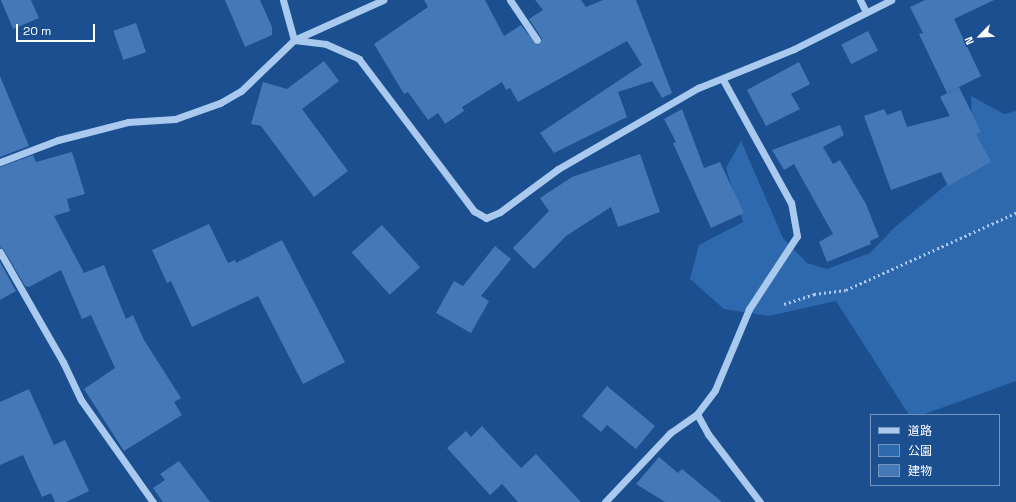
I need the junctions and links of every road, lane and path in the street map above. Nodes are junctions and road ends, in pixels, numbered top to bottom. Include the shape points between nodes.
1 (283, 0) edge
2 (383, 0) edge
3 (510, 0) edge
4 (860, 0) edge
5 (891, 0) edge
6 (866, 12) junction
7 (294, 40) junction
8 (537, 40) dead end
9 (723, 80) junction
10 (0, 162) edge
11 (1016, 213) edge
12 (0, 252) edge
13 (784, 304) dead end
14 (697, 414) junction
15 (153, 502) edge
16 (605, 502) edge
17 (760, 502) edge

1 - 7 street
2 - 7 street
3 - 8 street
4 - 6 street
5 - 6 street
6 - 9 street via 794,49
7 - 9 street via 326,44 359,59 474,211 486,218 500,212 558,169 641,120 698,88
7 - 10 street via 241,91 220,103 174,119 128,122 58,140
9 - 14 street via 791,203 797,236 749,309 715,390
11 - 13 path via 846,290 814,294
12 - 15 street via 63,362 81,400
14 - 16 street via 670,433
14 - 17 street via 708,434

